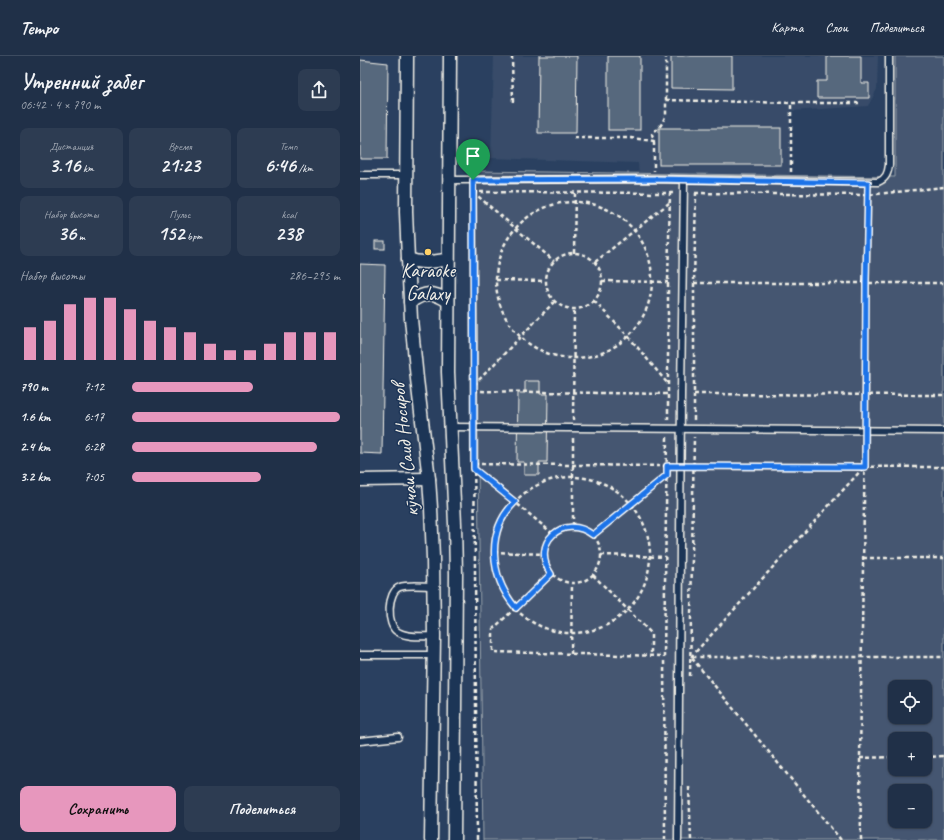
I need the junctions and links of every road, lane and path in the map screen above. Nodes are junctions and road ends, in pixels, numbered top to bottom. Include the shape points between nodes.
1 (407, 56) edge
2 (450, 56) edge
3 (512, 56) edge
4 (666, 56) edge
5 (889, 56) edge
6 (666, 100) junction
7 (791, 102) junction
8 (859, 102) dead end
9 (513, 104) dead end
10 (574, 138) dead end
11 (654, 142) junction
12 (360, 174) edge
13 (406, 174) junction
14 (654, 179) junction
15 (449, 180) junction
16 (473, 180) junction
17 (684, 180) junction
18 (791, 181) junction
19 (868, 183) junction
20 (944, 187) edge
21 (473, 192) junction
22 (575, 192) junction
23 (670, 193) junction
24 (684, 193) junction
25 (696, 193) junction
26 (868, 195) junction
27 (575, 202) junction
28 (670, 202) junction
29 (515, 228) junction
30 (634, 230) junction
31 (574, 252) junction
32 (408, 259) junction
33 (448, 259) junction
34 (554, 261) junction
35 (595, 262) junction
36 (496, 280) junction
37 (545, 281) junction
38 (602, 281) junction
39 (652, 282) junction
40 (668, 282) junction
41 (866, 282) junction
42 (694, 283) junction
43 (944, 283) edge
44 (448, 301) junction
45 (594, 301) junction
46 (410, 302) junction
47 (554, 302) junction
48 (519, 336) junction
49 (628, 336) junction
50 (474, 385) junction
51 (668, 385) junction
52 (474, 391) junction
53 (668, 394) junction
54 (681, 394) junction
55 (694, 394) junction
56 (865, 395) junction
57 (944, 395) edge
58 (450, 427) junction
59 (474, 427) junction
60 (668, 429) junction
61 (681, 429) junction
62 (694, 429) junction
63 (865, 430) junction
64 (944, 431) edge
65 (474, 464) junction
66 (667, 466) junction
67 (681, 466) junction
68 (694, 466) junction
69 (865, 467) junction
70 (944, 467) edge
71 (474, 469) junction
72 (667, 475) junction
73 (429, 478) junction
74 (360, 480) edge
75 (515, 502) junction
76 (631, 503) junction
77 (553, 534) junction
78 (593, 535) junction
79 (494, 552) junction
80 (544, 554) junction
81 (601, 555) junction
82 (650, 556) junction
83 (666, 556) junction
84 (863, 558) junction
85 (944, 558) edge
86 (551, 574) junction
87 (593, 575) junction
88 (572, 584) junction
89 (434, 586) junction
90 (516, 608) junction
91 (628, 610) junction
92 (456, 631) junction
93 (434, 633) junction
94 (571, 633) junction
95 (571, 654) junction
96 (360, 655) edge
97 (434, 655) junction
98 (651, 656) junction
99 (664, 656) junction
100 (690, 657) junction
101 (861, 657) junction
102 (944, 657) edge
103 (690, 680) dead end
104 (398, 737) dead end
105 (360, 740) edge
106 (944, 756) edge
107 (888, 757) edge
108 (932, 757) edge
109 (860, 758) junction
110 (689, 786) dead end
111 (432, 840) edge
112 (454, 840) edge
113 (477, 840) edge
114 (665, 840) edge
115 (678, 840) edge
116 (691, 840) edge
117 (842, 840) edge
118 (861, 840) edge

1 - 13 street, кӯчаи Саид Носиров
2 - 15 street
3 - 9 path
4 - 6 path
5 - 19 lane via 888,171 881,181
6 - 7 path
6 - 11 path via 666,115 652,134
7 - 8 path
7 - 18 path
10 - 11 path via 631,138
11 - 14 path
12 - 13 lane
13 - 32 street, кӯчаи Саид Носиров
14 - 16 lane
14 - 17 lane
15 - 16 lane
15 - 33 street
16 - 21 path
17 - 18 lane
17 - 24 lane
18 - 19 lane
19 - 26 path
20 - 26 path
21 - 22 path
21 - 29 path
21 - 50 path
22 - 23 path
22 - 27 path
23 - 24 path
23 - 28 path
24 - 25 path
24 - 54 lane
25 - 26 path
25 - 42 path
26 - 41 path
27 - 29 path via 564,202 544,208
27 - 30 path via 606,209
27 - 31 path
28 - 30 path
28 - 40 path
29 - 34 path
29 - 36 path via 501,250
30 - 35 path
30 - 39 path via 648,258
31 - 34 path via 560,256
31 - 35 path via 586,255
32 - 33 street via 429,262
32 - 46 street, кӯчаи Саид Носиров
33 - 44 street
34 - 37 path via 546,273
35 - 38 path via 602,274
36 - 37 path
36 - 48 path via 502,310
37 - 47 path via 549,296
38 - 39 path
38 - 45 path via 601,289
39 - 40 path
39 - 49 path via 647,306
40 - 51 path
41 - 42 path
41 - 43 path
41 - 56 path
42 - 55 path
44 - 46 street via 434,294 423,294
44 - 58 street
45 - 47 path via 582,309 574,310
45 - 49 path
46 - 73 street, кӯчаи Саид Носиров via 416,379
47 - 48 path
48 - 49 path via 544,352 574,358 594,356 612,348
48 - 50 path
49 - 51 path
50 - 52 path
51 - 53 path
52 - 53 path
52 - 59 path
53 - 54 path
53 - 60 path
54 - 55 path
54 - 61 lane
55 - 56 path
55 - 62 path
56 - 57 path
56 - 63 path
58 - 59 lane
58 - 92 street via 456,546
59 - 60 lane
59 - 65 path
60 - 61 lane
60 - 66 path
61 - 62 lane
61 - 67 lane
62 - 63 lane
62 - 68 path
63 - 64 lane
63 - 69 path
65 - 66 path
65 - 71 path
66 - 67 path
66 - 72 path
67 - 68 path
67 - 115 lane
68 - 69 path
68 - 100 path
69 - 70 path
69 - 84 path
69 - 100 path
71 - 75 path
71 - 113 path
72 - 76 path
72 - 83 path
73 - 74 street
73 - 89 street, кӯчаи Саид Носиров
75 - 76 path via 527,491 549,480 573,476 592,479 609,486
75 - 77 path
75 - 79 path via 501,523
76 - 78 path
76 - 82 path via 645,526
77 - 78 path via 565,527 573,526 587,530
77 - 80 path via 548,540
78 - 81 path via 600,547
79 - 80 path
79 - 90 path via 499,582
80 - 86 path
81 - 82 path
81 - 87 path via 601,562
82 - 83 path
82 - 91 path via 650,566 644,585
83 - 99 path
84 - 85 path
84 - 101 path
86 - 88 path via 561,581
86 - 90 path
87 - 88 path via 580,583
87 - 91 path
88 - 94 path
89 - 93 street, кӯчаи Саид Носиров
89 - 93 lane via 397,588 391,596 390,610 391,624 396,632 413,636
90 - 94 path via 525,617 541,626
90 - 95 path via 493,629 492,652
91 - 94 path via 596,629
91 - 98 path via 651,633
92 - 93 street
92 - 112 street
93 - 97 street, кӯчаи Саид Носиров
94 - 95 path
95 - 98 path
96 - 97 lane
97 - 111 street, кӯчаи Саид Носиров
98 - 99 path
99 - 114 path
100 - 101 path
100 - 103 path
100 - 117 path
101 - 102 path
101 - 109 path
104 - 105 lane
106 - 108 path
107 - 109 path
109 - 118 path
110 - 116 path

